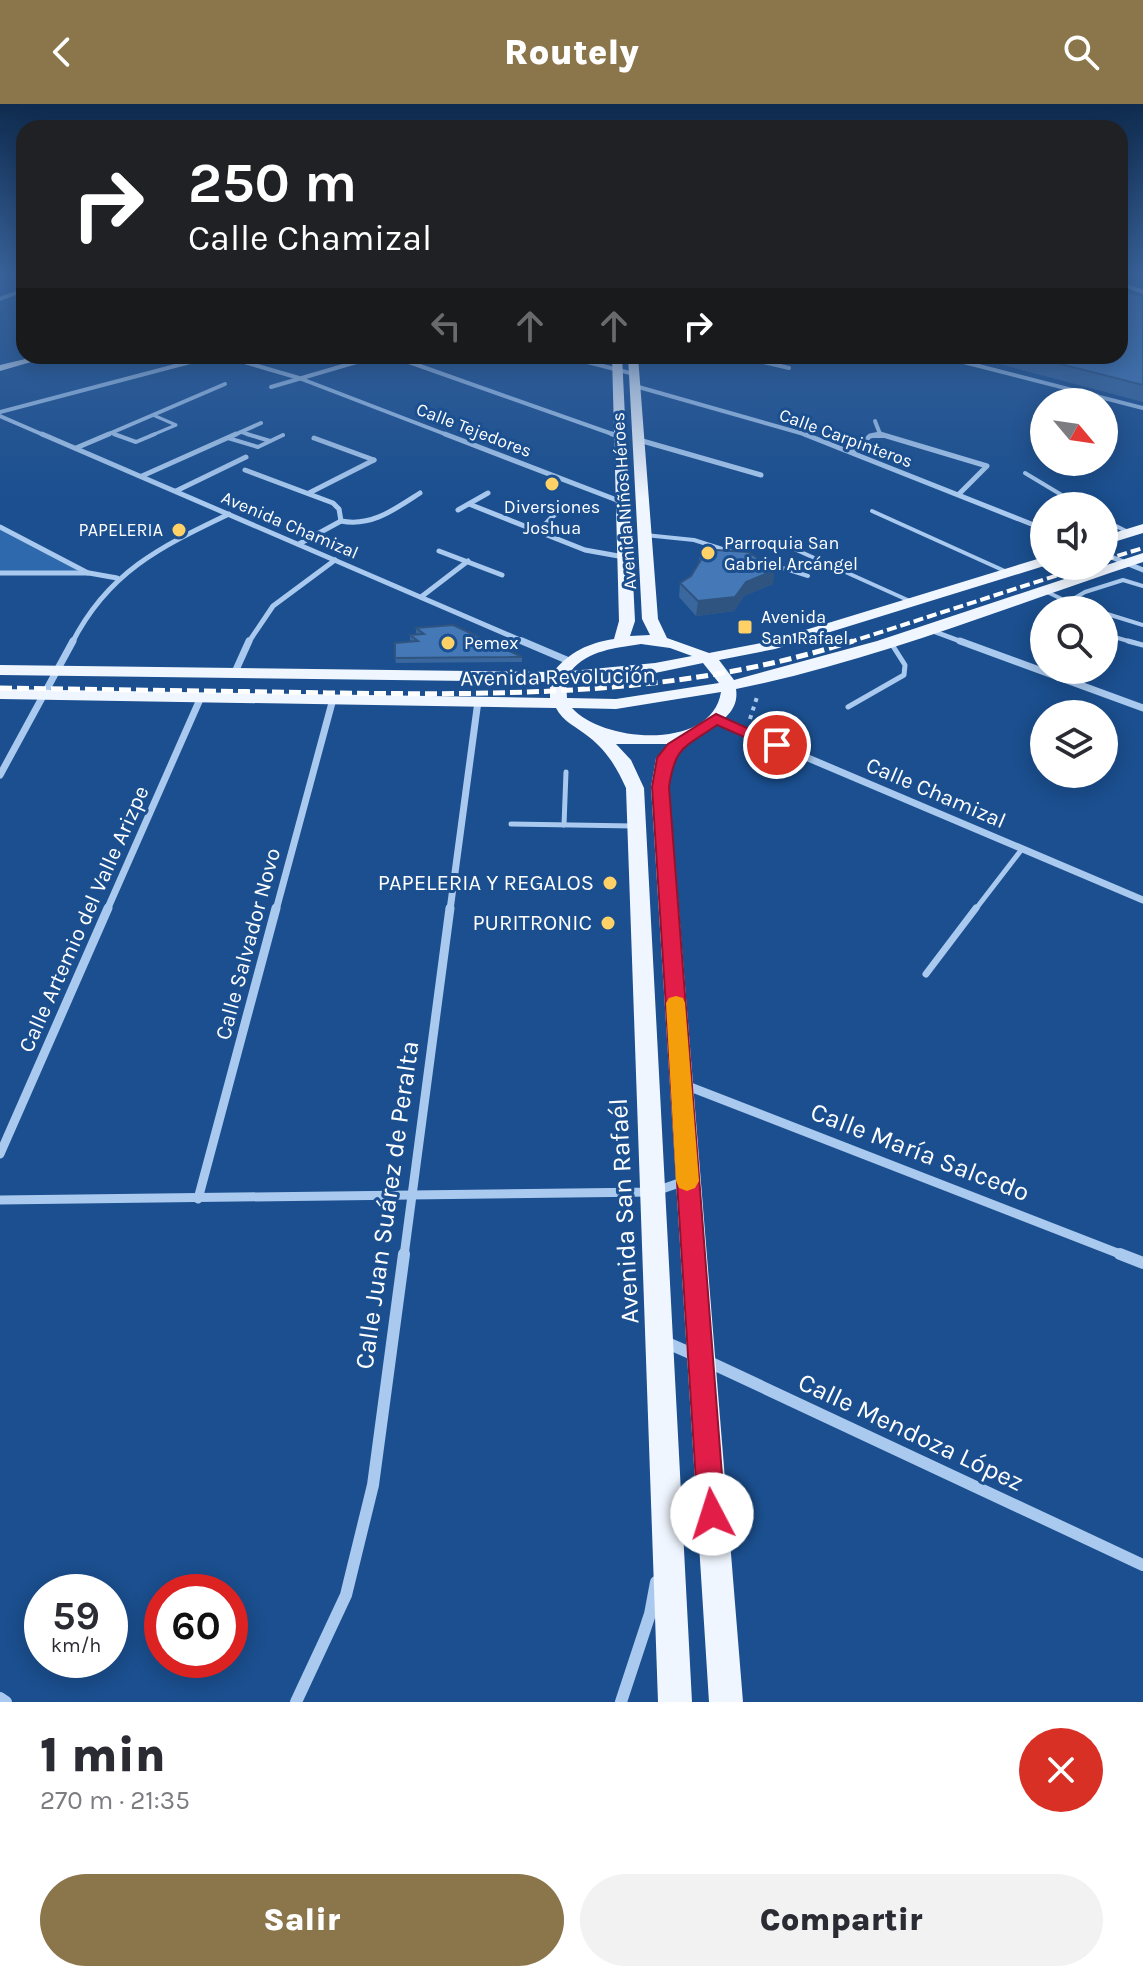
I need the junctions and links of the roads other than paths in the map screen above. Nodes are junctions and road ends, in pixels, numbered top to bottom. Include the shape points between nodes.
1 (184, 364) edge
2 (251, 364) edge
3 (349, 364) edge
4 (415, 364) edge
5 (617, 364) edge
6 (618, 364) edge
7 (633, 364) edge
8 (772, 364) edge
9 (972, 364) edge
10 (789, 368) dead end
11 (299, 378) junction
12 (634, 380) junction
13 (225, 384) dead end
14 (271, 387) dead end
15 (1069, 388) edge
16 (1118, 401) edge
17 (1143, 408) edge
18 (0, 414) edge
19 (153, 415) junction
20 (875, 421) dead end
21 (261, 423) dead end
22 (240, 432) junction
23 (111, 433) junction
24 (880, 434) junction
25 (283, 435) dead end
26 (618, 436) junction
27 (228, 438) junction
28 (314, 438) dead end
29 (639, 440) junction
30 (270, 441) junction
31 (76, 448) junction
32 (852, 452) junction
33 (246, 457) dead end
34 (245, 470) dead end
35 (1025, 473) dead end
36 (761, 475) dead end
37 (142, 476) junction
38 (176, 491) junction
39 (1057, 492) edge
40 (309, 493) junction
41 (420, 493) dead end
42 (488, 493) dead end
43 (959, 494) junction
44 (622, 502) junction
45 (469, 504) junction
46 (458, 510) dead end
47 (558, 511) dead end
48 (872, 511) dead end
49 (229, 514) junction
50 (341, 521) junction
51 (1030, 523) edge
52 (0, 527) edge
53 (538, 532) junction
54 (645, 535) junction
55 (781, 543) dead end
56 (299, 544) junction
57 (439, 551) dead end
58 (737, 553) edge
59 (624, 557) junction
60 (1143, 557) edge
61 (751, 558) edge
62 (335, 560) junction
63 (468, 561) junction
64 (1118, 561) edge
65 (1122, 563) junction
66 (1030, 565) edge
67 (1143, 570) edge
68 (1008, 572) junction
69 (0, 573) edge
70 (89, 573) junction
71 (502, 575) dead end
72 (808, 576) dead end
73 (117, 578) junction
74 (1143, 586) edge
75 (1042, 590) junction
76 (1055, 596) edge
77 (1078, 596) edge
78 (421, 597) junction
79 (912, 602) junction
80 (1118, 617) edge
81 (1143, 625) edge
82 (925, 629) junction
83 (1118, 638) edge
84 (520, 639) junction
85 (621, 640) junction
86 (889, 640) junction
87 (661, 641) junction
88 (1143, 645) edge
89 (500, 647) edge
90 (707, 658) junction
91 (569, 661) junction
92 (0, 670) edge
93 (58, 670) junction
94 (235, 672) junction
95 (557, 677) junction
96 (728, 688) junction
97 (0, 694) edge
98 (45, 695) junction
99 (201, 697) junction
100 (333, 699) junction
101 (478, 701) junction
102 (558, 702) junction
103 (848, 707) dead end
104 (1143, 708) edge
105 (716, 719) junction
106 (595, 733) junction
107 (689, 734) junction
108 (566, 772) dead end
109 (0, 775) edge
110 (511, 824) dead end
111 (564, 825) junction
112 (637, 826) junction
113 (1022, 849) junction
114 (1143, 900) edge
115 (926, 974) dead end
116 (681, 1083) junction
117 (0, 1154) edge
118 (687, 1180) junction
119 (653, 1192) junction
120 (410, 1197) junction
121 (198, 1199) junction
122 (0, 1200) edge
123 (1143, 1263) edge
124 (660, 1340) junction
125 (699, 1357) junction
126 (668, 1518) junction
127 (1143, 1565) edge
128 (0, 1698) edge
129 (6, 1702) edge
130 (296, 1702) edge
131 (621, 1702) edge
132 (675, 1702) edge
133 (726, 1702) edge

1 - 18 street
2 - 11 street, Calle Tejedores
3 - 11 street
4 - 26 street
5 - 26 main road, Avenida Niños Héroes
6 - 12 street, Calle Carpinteros
7 - 12 main road, Avenida Niños Héroes
8 - 10 street
9 - 15 street
11 - 14 street
11 - 44 street, Calle Tejedores
12 - 29 main road, Avenida Niños Héroes
12 - 32 street, Calle Carpinteros
13 - 19 street
16 - 17 street
18 - 31 street, Avenida Chamizal
19 - 23 street
19 - 23 lane via 176,425 136,442
20 - 24 street
21 - 22 street
22 - 27 street
22 - 30 lane
23 - 31 street
24 - 32 street
24 - 43 street via 987,466
25 - 30 lane
26 - 44 main road, Avenida Niños Héroes
27 - 30 lane via 258,447
27 - 37 street
28 - 40 street via 374,460
29 - 36 street
29 - 54 main road, Avenida Niños Héroes
31 - 37 street, Avenida Chamizal
32 - 43 street, Calle Carpinteros
33 - 38 street
34 - 40 street
35 - 39 lane
37 - 38 street, Avenida Chamizal
38 - 49 street, Avenida Chamizal
40 - 50 street via 337,505
41 - 50 street via 369,523
42 - 45 street
43 - 51 street, Calle Carpinteros
44 - 59 main road, Avenida Niños Héroes
45 - 46 street
45 - 53 street
47 - 53 street
48 - 68 lane
49 - 56 street, Avenida Chamizal
49 - 73 street
50 - 56 street
52 - 70 street
53 - 59 street via 585,550
54 - 58 lane via 694,540
54 - 87 main road, Avenida Niños Héroes via 650,619
55 - 79 lane
56 - 62 street, Avenida Chamizal
57 - 63 street
59 - 85 main road, Avenida Niños Héroes via 627,621
60 - 65 main road, Avenida Revolución
61 - 72 lane
62 - 78 street, Avenida Chamizal
62 - 94 street via 269,609 249,635
63 - 71 street
63 - 78 street
64 - 65 street
65 - 67 street
65 - 75 main road, Avenida Revolución
66 - 68 main road, Avenida Revolución
68 - 79 main road, Avenida Revolución
69 - 70 street
70 - 73 street
73 - 93 street via 72,637
74 - 77 lane via 1123,580
75 - 76 lane
75 - 82 main road, Avenida Revolución
78 - 84 street, Avenida Chamizal
79 - 90 main road, Avenida Revolución via 769,646
80 - 81 lane
82 - 86 main road, Avenida Revolución
82 - 104 street
83 - 88 lane
84 - 89 lane
84 - 91 street, Avenida Chamizal
85 - 87 main road
85 - 91 main road via 594,646
86 - 96 main road, Avenida Revolución
86 - 103 lane via 905,665 904,675
87 - 90 main road
90 - 95 main road, Avenida Revolución via 629,672
90 - 96 main road
91 - 95 main road
92 - 93 main road, Avenida Revolución
93 - 94 main road, Avenida Revolución
93 - 98 street
94 - 95 main road, Avenida Revolución via 468,670
95 - 102 main road
96 - 102 main road, Avenida Revolución via 647,701
96 - 105 main road via 727,704
97 - 98 main road, Avenida Revolución
98 - 99 main road, Avenida Revolución
98 - 109 street
99 - 100 main road, Avenida Revolución
99 - 117 street, Calle Artemio del Valle Arizpe
100 - 101 main road, Avenida Revolución
100 - 121 street, Calle Salvador Novo
101 - 102 main road, Avenida Revolución
101 - 120 street, Calle Juan Suárez de Peralta
102 - 106 main road, Avenida San Rafaél via 568,716
105 - 107 main road
105 - 113 street, Calle Chamizal
106 - 107 main road via 653,742
106 - 112 main road, Avenida San Rafaél via 631,774
107 - 116 main road via 665,758 660,787
108 - 111 lane
110 - 111 lane
111 - 112 lane
112 - 119 main road, Avenida San Rafaél
113 - 114 street, Calle Chamizal
113 - 115 lane
116 - 118 main road
116 - 123 street, Calle María Salcedo
118 - 119 street
118 - 125 main road
119 - 120 street
119 - 124 main road, Avenida San Rafaél
120 - 121 street
120 - 130 street, Calle Juan Suárez de Peralta via 373,1485 346,1595
121 - 122 street
124 - 125 street, Calle Mendoza López
124 - 126 main road, Avenida San Rafaél
125 - 127 street, Calle Mendoza López
125 - 133 main road
126 - 131 street via 650,1614
126 - 132 main road, Avenida San Rafaél
128 - 129 street

